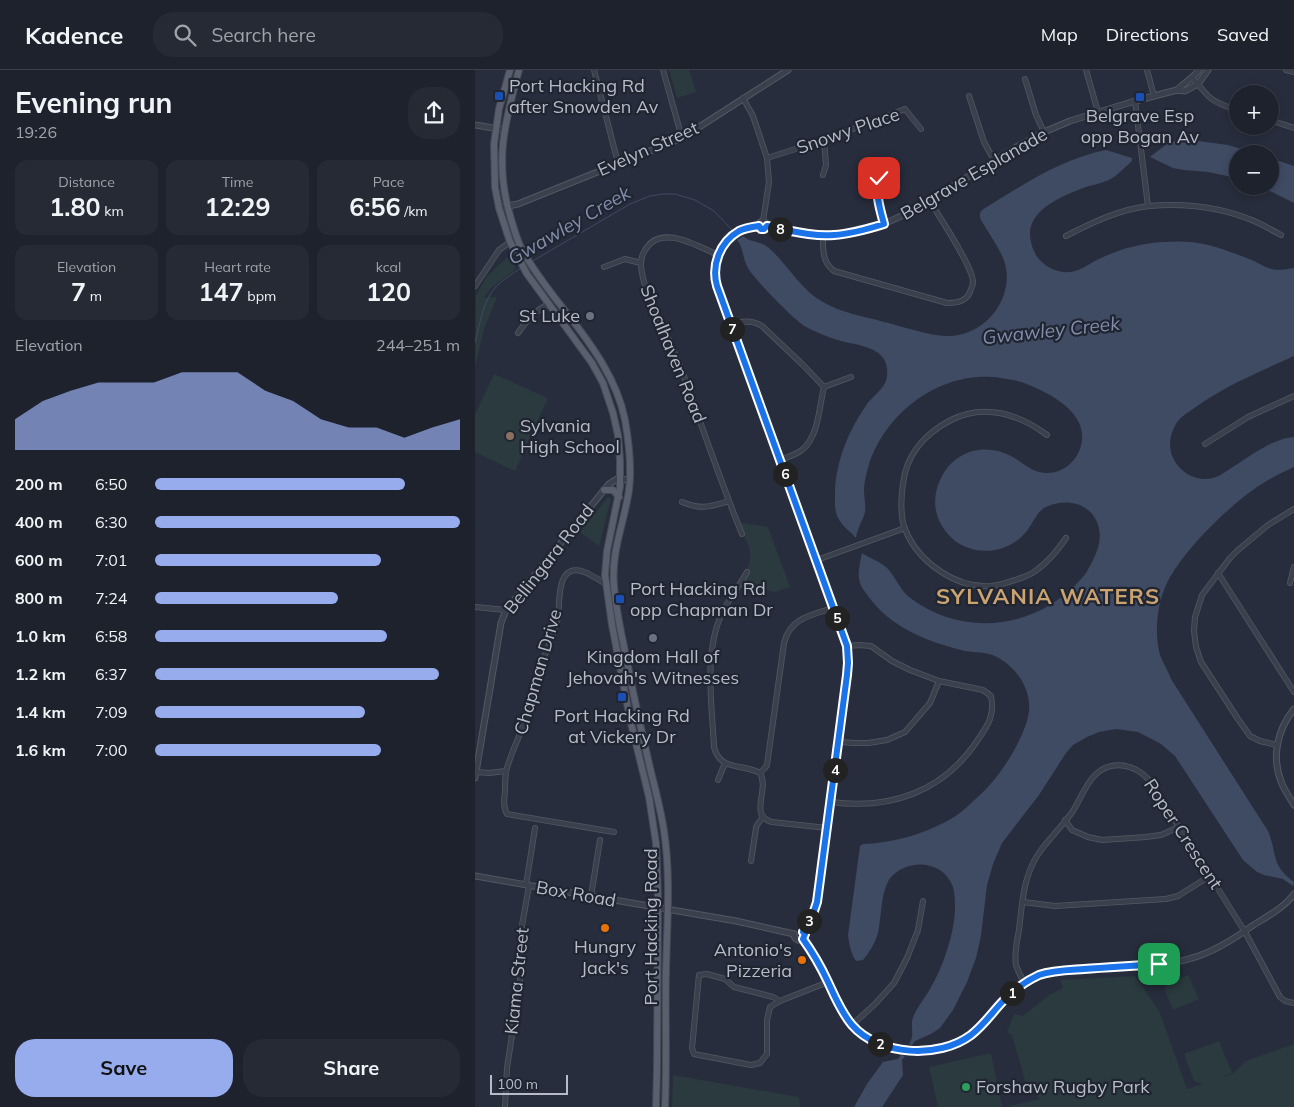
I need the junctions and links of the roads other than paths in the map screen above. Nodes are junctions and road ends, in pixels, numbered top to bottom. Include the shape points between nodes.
1 (510, 70) edge
2 (519, 70) edge
3 (594, 70) edge
4 (663, 70) edge
5 (788, 70) edge
6 (1086, 70) edge
7 (1147, 70) edge
8 (1199, 70) edge
9 (1208, 70) edge
10 (1286, 70) edge
11 (1294, 72) edge
12 (1193, 78) junction
13 (1025, 79) dead end
14 (1198, 84) junction
15 (1177, 90) junction
16 (969, 96) dead end
17 (1154, 96) junction
18 (743, 98) junction
19 (1135, 102) junction
20 (1229, 108) edge
21 (1098, 112) junction
22 (1279, 123) edge
23 (475, 125) edge
24 (496, 128) junction
25 (1294, 128) edge
26 (921, 129) dead end
27 (505, 130) junction
28 (1044, 132) junction
29 (682, 138) junction
30 (824, 140) junction
31 (767, 158) junction
32 (994, 160) junction
33 (887, 162) dead end
34 (618, 163) junction
35 (823, 175) dead end
36 (929, 200) junction
37 (1148, 206) junction
38 (507, 207) junction
39 (499, 208) junction
40 (763, 221) junction
41 (884, 224) junction
42 (759, 226) junction
43 (767, 226) junction
44 (823, 235) junction
45 (1281, 235) dead end
46 (1066, 236) dead end
47 (510, 242) junction
48 (718, 255) junction
49 (641, 263) junction
50 (604, 268) dead end
51 (475, 286) edge
52 (548, 304) junction
53 (731, 325) junction
54 (519, 333) dead end
55 (851, 377) dead end
56 (824, 387) junction
57 (1294, 396) edge
58 (1047, 435) dead end
59 (1205, 444) dead end
60 (780, 460) junction
61 (620, 479) junction
62 (630, 480) junction
63 (604, 490) junction
64 (619, 497) junction
65 (729, 501) junction
66 (682, 502) dead end
67 (1292, 510) edge
68 (1294, 517) edge
69 (905, 528) junction
70 (742, 534) dead end
71 (1066, 538) dead end
72 (817, 560) junction
73 (1294, 568) edge
74 (747, 572) dead end
75 (1218, 573) junction
76 (1290, 583) dead end
77 (606, 584) junction
78 (475, 607) edge
79 (833, 608) junction
80 (506, 610) junction
81 (847, 646) junction
82 (939, 681) junction
83 (1294, 692) edge
84 (1294, 709) edge
85 (839, 742) junction
86 (1277, 745) junction
87 (477, 750) edge
88 (725, 763) junction
89 (506, 771) junction
90 (476, 772) edge
91 (760, 773) junction
92 (475, 778) edge
93 (718, 780) dead end
94 (831, 802) junction
95 (1294, 805) edge
96 (763, 818) junction
97 (1065, 820) junction
98 (1179, 826) junction
99 (535, 828) dead end
100 (827, 828) junction
101 (614, 832) dead end
102 (600, 840) dead end
103 (751, 861) dead end
104 (475, 876) edge
105 (1210, 876) junction
106 (527, 886) junction
107 (1294, 894) edge
108 (591, 896) junction
109 (923, 901) dead end
110 (1023, 902) junction
111 (658, 908) junction
112 (668, 910) junction
113 (803, 932) junction
114 (1245, 932) junction
115 (794, 934) junction
116 (803, 939) junction
117 (828, 982) junction
118 (1024, 982) junction
119 (780, 1001) junction
120 (1294, 1003) edge
121 (852, 1025) junction
122 (505, 1107) edge
123 (656, 1107) edge
124 (665, 1107) edge

1 - 24 main road, Port Hacking Road
2 - 27 main road, Port Hacking Road
3 - 34 street
4 - 29 street
5 - 18 street, Evelyn Street
6 - 21 street
7 - 17 street
8 - 12 street, Belgrave Esplanade
9 - 14 street
10 - 11 street
12 - 14 street
12 - 15 street, Belgrave Esplanade
13 - 28 street
14 - 15 street, Belgrave Esplanade via 1185,91
14 - 20 street via 1212,100
15 - 17 street, Belgrave Esplanade
16 - 32 street
17 - 19 street, Belgrave Esplanade
18 - 29 street, Evelyn Street
18 - 31 street via 755,121
19 - 21 street, Belgrave Esplanade
19 - 37 street
21 - 28 street, Belgrave Esplanade
22 - 25 street
23 - 24 street
24 - 27 street
24 - 39 main road, Port Hacking Road via 494,173
26 - 30 street, Snowy Place via 905,109
27 - 38 main road, Port Hacking Road via 501,158
28 - 32 street, Belgrave Esplanade
29 - 34 street, Evelyn Street
30 - 31 street, Snowy Place
30 - 35 street via 826,165
31 - 40 street via 769,182
32 - 36 street, Belgrave Esplanade
33 - 41 street via 877,187
34 - 38 street, Evelyn Street
36 - 41 street, Belgrave Esplanade
36 - 44 street via 969,266 973,282 965,300 947,303 834,271 824,257
37 - 45 street via 1203,207 1253,221
37 - 46 street via 1088,224
38 - 39 street, Evelyn Street
38 - 62 main road, Port Hacking Road via 523,252 585,335 615,388 626,424
39 - 47 main road, Port Hacking Road
40 - 42 street
40 - 43 street
41 - 44 street, Belgrave Esplanade
42 - 43 street via 764,229
42 - 48 street via 740,231 725,243
43 - 44 street, Belgrave Esplanade
47 - 51 street via 499,250
47 - 52 main road, Port Hacking Road
48 - 49 street, Shoalhaven Road via 670,237 651,243 644,251
48 - 53 street via 715,280
49 - 50 street via 625,259
49 - 65 street, Shoalhaven Road via 652,306 677,357
52 - 54 street via 530,318
52 - 61 main road, Port Hacking Road via 603,383 618,435
53 - 56 street via 745,321 763,326
53 - 60 street
55 - 56 street
56 - 60 street via 810,441 797,453
57 - 59 street via 1248,417
58 - 69 street via 1019,418 997,412 971,412 937,428 917,448 903,478 901,496
60 - 72 street
61 - 62 street
61 - 63 street, Bellingara Road via 612,481
61 - 64 main road, Port Hacking Road
62 - 112 main road, Port Hacking Road via 614,557 614,588 635,702 664,829
63 - 64 main road via 613,490
63 - 80 street, Bellingara Road
64 - 77 main road, Port Hacking Road via 607,551
65 - 66 street via 703,507
65 - 70 street, Shoalhaven Road
67 - 68 street
67 - 75 street via 1253,537
69 - 71 street via 922,556 938,570 955,579 990,586 1022,578 1037,570 1057,552
69 - 72 street
72 - 79 street
73 - 76 street
74 - 88 street via 721,614 711,653 714,747
75 - 83 street
75 - 86 street via 1202,595 1197,610 1194,630 1197,654 1250,736
77 - 89 street, Chapman Drive via 575,570 563,579 558,617
77 - 111 main road, Port Hacking Road via 628,709 652,811
78 - 80 street
79 - 81 street
79 - 91 street via 801,619 787,632 767,765
80 - 87 street, Bellingara Road
81 - 82 street via 871,646 891,661
81 - 85 street via 848,669
82 - 85 street via 930,703 905,732 887,740 868,743
82 - 94 street via 983,690 991,696 993,710 988,724 964,759 932,784 899,799 865,804
84 - 86 street via 1282,728
85 - 94 street
86 - 95 street via 1280,778
87 - 90 street, Bellingara Road
88 - 91 street
88 - 93 street
89 - 90 street
89 - 101 street, Chapman Drive via 506,813
90 - 92 street, Bellingara Road
91 - 96 street
94 - 100 street
96 - 100 street via 772,822
96 - 103 street via 756,828
97 - 98 street via 1072,830 1102,840 1146,837
97 - 98 street, Roper Crescent via 1096,774 1118,765 1143,773
97 - 110 street, Roper Crescent via 1036,857 1028,875
98 - 105 street, Roper Crescent
99 - 106 street, Kiama Street
100 - 113 street via 815,909
102 - 108 street
104 - 106 street, Box Road
105 - 110 street via 1178,896 1166,899 1055,906
105 - 114 street, Roper Crescent
106 - 108 street, Box Road
106 - 122 street, Kiama Street via 521,931 520,982 507,1068
107 - 114 street
108 - 111 street, Box Road
109 - 121 street via 918,930 894,983
110 - 118 street, Roper Crescent via 1016,954
111 - 112 street, Box Road
111 - 123 main road, Port Hacking Road
112 - 115 street, Box Road
112 - 124 main road, Port Hacking Road
113 - 115 street via 798,930
113 - 116 street
114 - 118 street via 1205,954 1179,962 1053,972
114 - 120 street, Roper Crescent via 1280,997
115 - 116 street via 797,940
116 - 117 street
117 - 119 street
117 - 121 street
118 - 121 street via 970,1036 937,1049 886,1047
119 - 119 street via 770,1006 767,1054 760,1063 751,1065 694,1054 699,975 725,979 734,987

